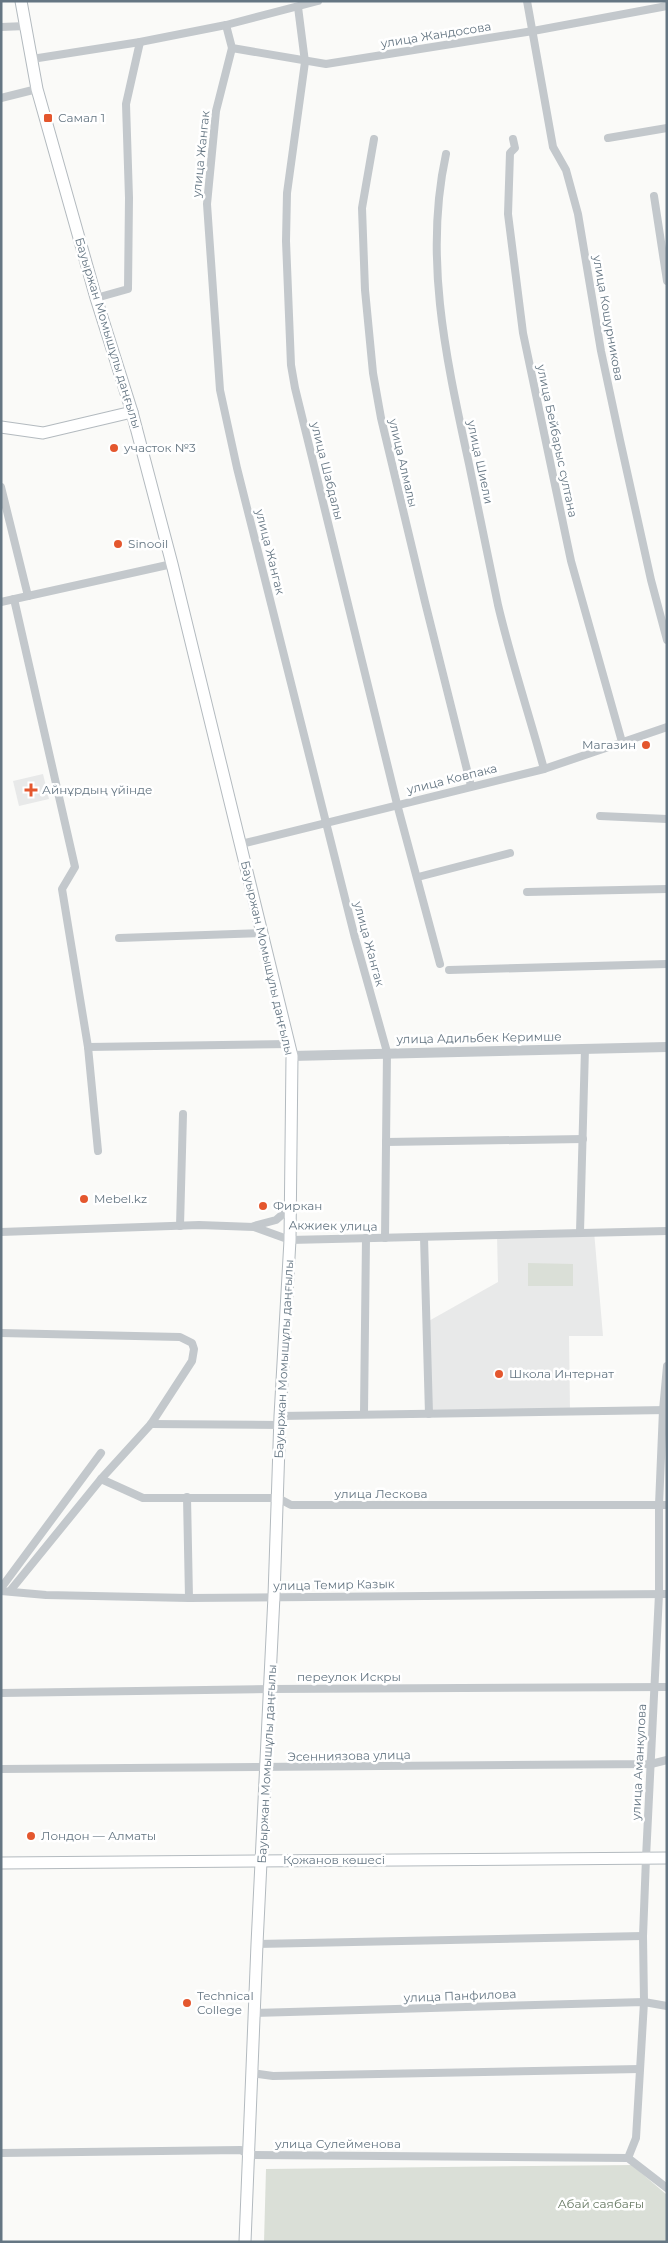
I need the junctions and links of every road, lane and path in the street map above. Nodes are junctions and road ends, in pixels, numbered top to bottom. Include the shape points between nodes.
1 (21, 1) edge
2 (318, 1) edge
3 (527, 1) edge
4 (298, 6) junction
5 (667, 6) edge
6 (226, 25) junction
7 (1, 26) edge
8 (26, 26) junction
9 (533, 31) junction
10 (140, 42) junction
11 (232, 48) junction
12 (32, 59) junction
13 (305, 62) junction
14 (37, 89) junction
15 (1, 98) edge
16 (667, 128) edge
17 (608, 138) dead end
18 (374, 139) dead end
19 (513, 140) dead end
20 (446, 154) dead end
21 (654, 196) dead end
22 (667, 280) edge
23 (96, 298) junction
24 (132, 412) junction
25 (1, 427) edge
26 (1, 487) edge
27 (172, 564) junction
28 (28, 596) junction
29 (14, 599) junction
30 (1, 602) edge
31 (667, 640) edge
32 (667, 727) edge
33 (622, 742) junction
34 (544, 768) junction
35 (471, 786) junction
36 (397, 804) junction
37 (600, 816) dead end
38 (667, 819) edge
39 (327, 823) junction
40 (241, 844) junction
41 (510, 854) dead end
42 (418, 877) junction
43 (667, 889) edge
44 (527, 892) dead end
45 (262, 934) junction
46 (119, 938) dead end
47 (440, 964) dead end
48 (667, 964) edge
49 (449, 970) dead end
50 (290, 1044) junction
51 (88, 1047) junction
52 (667, 1047) edge
53 (585, 1048) junction
54 (387, 1052) junction
55 (292, 1056) junction
56 (183, 1114) dead end
57 (582, 1139) junction
58 (386, 1142) junction
59 (98, 1152) dead end
60 (291, 1207) junction
61 (180, 1226) junction
62 (254, 1227) junction
63 (667, 1231) edge
64 (1, 1232) edge
65 (580, 1232) junction
66 (424, 1237) junction
67 (366, 1238) junction
68 (385, 1238) junction
69 (290, 1240) junction
70 (1, 1334) edge
71 (667, 1366) edge
72 (665, 1410) edge
73 (364, 1414) junction
74 (429, 1414) junction
75 (280, 1420) junction
76 (151, 1424) junction
77 (101, 1453) dead end
78 (101, 1479) junction
79 (187, 1497) junction
80 (278, 1498) junction
81 (663, 1505) edge
82 (4, 1590) edge
83 (663, 1594) edge
84 (274, 1596) junction
85 (189, 1598) junction
86 (654, 1687) junction
87 (667, 1687) edge
88 (270, 1689) junction
89 (1, 1693) edge
90 (667, 1760) edge
91 (651, 1764) junction
92 (267, 1768) junction
93 (1, 1770) edge
94 (646, 1858) junction
95 (667, 1858) edge
96 (262, 1861) junction
97 (1, 1863) edge
98 (643, 1936) junction
99 (257, 1944) junction
100 (644, 2002) junction
101 (667, 2006) edge
102 (254, 2013) junction
103 (640, 2070) junction
104 (251, 2074) junction
105 (1, 2154) edge
106 (249, 2155) junction
107 (628, 2158) junction
108 (667, 2188) edge
109 (245, 2242) edge

1 - 8 main road, Бауыржан Момышұлы даңғылы
2 - 4 street
3 - 9 street, улица Кошурникова
4 - 6 street
4 - 13 street, улица Шабдалы
5 - 9 street, улица Жандосова
6 - 10 street
6 - 11 street
7 - 8 street
8 - 12 main road, Бауыржан Момышұлы даңғылы
9 - 13 street, улица Жандосова via 326,64
9 - 31 street, улица Кошурникова via 553,147 566,170 578,214 601,352
10 - 12 street
10 - 23 street via 126,104 128,289
11 - 13 street, улица Жандосова
11 - 39 street, улица Жангак via 216,111 206,204 220,390 236,468
12 - 14 main road, Бауыржан Момышұлы даңғылы
13 - 36 street, улица Шабдалы via 287,193 286,266 291,365
14 - 15 street
14 - 23 main road, Бауыржан Момышұлы даңғылы
16 - 17 street
18 - 35 street, улица Алмалы via 362,208 372,372
19 - 33 street, улица Бейбарыс султана via 515,148 510,153 508,214 523,333 569,552
20 - 34 street, улица Шиели via 439,187 435,247 448,368 499,606
21 - 22 street
23 - 24 main road, Бауыржан Момышұлы даңғылы
24 - 25 main road via 43,433
24 - 27 main road, Бауыржан Момышұлы даңғылы
26 - 28 street
27 - 28 street
27 - 40 main road, Бауыржан Момышұлы даңғылы
28 - 29 street
29 - 30 street
29 - 51 street via 75,867 62,889
32 - 33 street, улица Ковпака
33 - 34 street, улица Ковпака
34 - 35 street, улица Ковпака
35 - 36 street, улица Ковпака
36 - 39 street, улица Ковпака
36 - 42 street, улица Шабдалы
37 - 38 street
39 - 40 street, улица Ковпака
39 - 54 street, улица Жангак
40 - 45 main road, Бауыржан Момышұлы даңғылы
41 - 42 street
42 - 47 street, улица Шабдалы
43 - 44 street
45 - 46 street
45 - 50 main road, Бауыржан Момышұлы даңғылы
48 - 49 street
50 - 51 street
50 - 55 main road, Бауыржан Момышұлы даңғылы
51 - 59 street
52 - 53 street, улица Адильбек Керимше
53 - 54 street, улица Адильбек Керимше
53 - 57 street
54 - 55 street, улица Адильбек Керимше
54 - 58 street, улица Жангак
55 - 60 main road, Бауыржан Момышұлы даңғылы
56 - 61 street
57 - 58 street
57 - 65 street
58 - 68 street, улица Жангак
60 - 62 street via 276,1220
60 - 69 main road, Бауыржан Момышұлы даңғылы
61 - 62 street, Акжиек улица
61 - 64 street, Акжиек улица
62 - 69 street, Акжиек улица
63 - 65 street, Акжиек улица
65 - 66 street, Акжиек улица
66 - 68 street, Акжиек улица
66 - 74 street
67 - 68 street, Акжиек улица
67 - 69 street, Акжиек улица
67 - 73 street
69 - 75 main road, Бауыржан Момышұлы даңғылы
70 - 76 street via 180,1337 192,1343 192,1361
71 - 72 street, улица Аманкулова
72 - 74 street
72 - 81 street, улица Аманкулова
73 - 74 street
73 - 75 street
75 - 76 street
75 - 80 main road, Бауыржан Момышұлы даңғылы
76 - 78 street
77 - 82 street
78 - 79 street, улица Лескова via 143,1498
78 - 82 street
79 - 80 street, улица Лескова
79 - 85 street
80 - 81 street, улица Лескова via 291,1505
80 - 84 main road, Бауыржан Момышұлы даңғылы
81 - 83 street, улица Аманкулова
82 - 85 street, улица Темир Казык via 46,1595
83 - 84 street, улица Темир Казык
83 - 86 street, улица Аманкулова
84 - 85 street, улица Темир Казык
84 - 88 main road, Бауыржан Момышұлы даңғылы
86 - 87 street, переулок Искры
86 - 88 street, переулок Искры
86 - 91 street, улица Аманкулова
88 - 89 street, переулок Искры
88 - 92 main road, Бауыржан Момышұлы даңғылы
90 - 91 street, Эсенниязова улица
91 - 92 street, Эсенниязова улица
91 - 94 street, улица Аманкулова
92 - 93 street, Эсенниязова улица
92 - 96 main road, Бауыржан Момышұлы даңғылы
94 - 95 main road, Қожанов көшесі
94 - 96 main road, Қожанов көшесі
94 - 98 street, улица Аманкулова
96 - 97 main road, Қожанов көшесі
96 - 99 main road, Бауыржан Момышұлы даңғылы
98 - 99 street
98 - 100 street, улица Аманкулова
99 - 102 main road, Бауыржан Момышұлы даңғылы
100 - 101 street, улица Панфилова
100 - 102 street, улица Панфилова
100 - 103 street, улица Аманкулова
102 - 104 main road, Бауыржан Момышұлы даңғылы
103 - 104 street
103 - 107 street, улица Аманкулова via 636,2138
104 - 106 main road, Бауыржан Момышұлы даңғылы
105 - 106 street, улица Сулейменова via 241,2150
106 - 107 street, улица Сулейменова
106 - 109 main road, Бауыржан Момышұлы даңғылы
107 - 108 street

